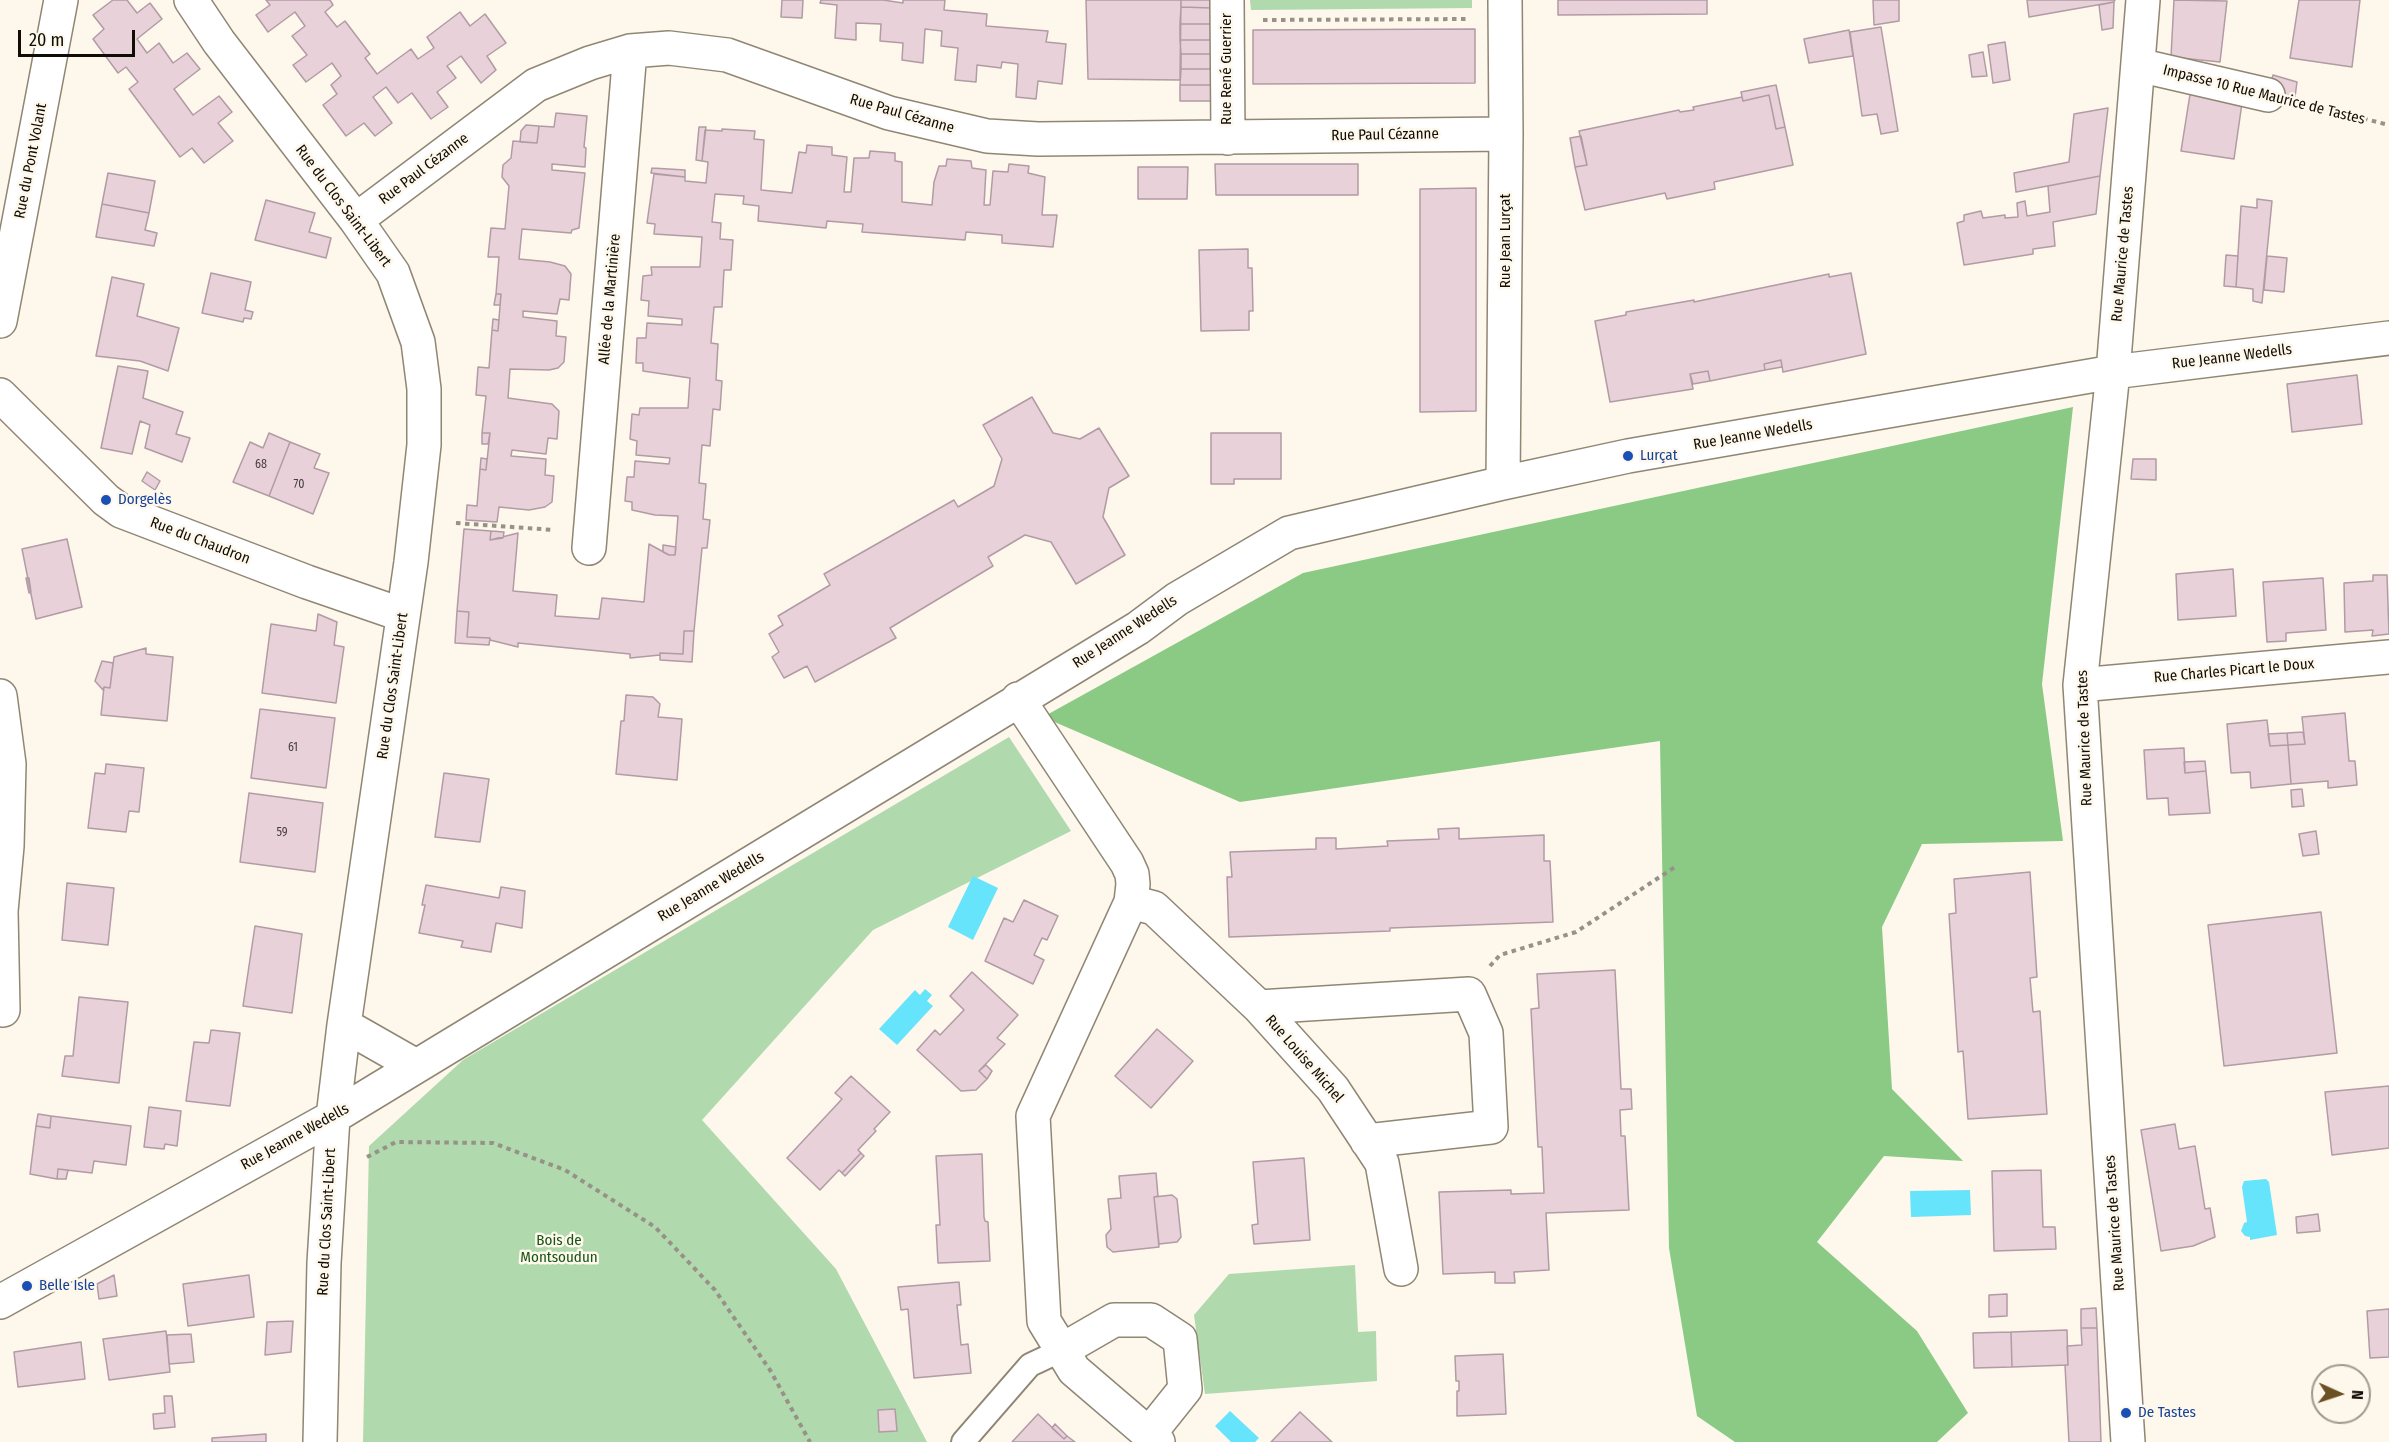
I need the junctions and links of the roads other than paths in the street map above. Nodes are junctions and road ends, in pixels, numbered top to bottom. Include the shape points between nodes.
1 (62, 0) edge
2 (191, 0) edge
3 (2143, 0) edge
4 (1505, 9) edge
5 (1227, 10) edge
6 (630, 51) junction
7 (2139, 64) junction
8 (2268, 95) road end
9 (1506, 134) junction
10 (1228, 138) junction
11 (356, 220) junction
12 (0, 321) edge
13 (2389, 338) edge
14 (2113, 372) junction
15 (0, 396) edge
16 (1503, 483) junction
17 (589, 540) road end
18 (403, 615) junction
19 (2389, 657) edge
20 (2080, 685) junction
21 (0, 696) edge
22 (1018, 699) junction
23 (1131, 903) junction
24 (0, 911) edge
25 (1259, 1007) junction
26 (3, 1010) dead end
27 (344, 1025) junction
28 (416, 1066) junction
29 (333, 1117) junction
30 (1367, 1141) junction
31 (1401, 1269) dead end
32 (0, 1302) edge
33 (1062, 1350) junction
34 (1153, 1438) edge
35 (320, 1442) edge
36 (963, 1442) edge
37 (2128, 1442) edge

1 - 12 street, Rue du Pont Volant
2 - 11 street, Rue du Clos Saint-Libert
3 - 7 street, Rue Maurice de Tastes
4 - 9 street, Rue Jean Lurçat
5 - 10 street, Rue René Guerrier
6 - 10 street, Rue Paul Cézanne via 669,48 727,55 889,113 987,136
6 - 11 street, Rue Paul Cézanne via 536,85
6 - 17 street, Allée de la Martinière
7 - 8 street, Impasse 10 Rue Maurice de Tastes
7 - 14 street, Rue Maurice de Tastes
9 - 10 street, Rue Paul Cézanne
9 - 16 street, Rue Jean Lurçat
11 - 18 street, Rue du Clos Saint-Libert via 393,273 418,342 424,389 424,445
13 - 14 street, Rue Jeanne Wedells
14 - 16 street, Rue Jeanne Wedells via 1612,459
14 - 20 street, Rue Maurice de Tastes
15 - 18 street, Rue du Chaudron via 121,511
16 - 22 street, Rue Jeanne Wedells via 1289,533
18 - 27 street, Rue du Clos Saint-Libert
19 - 20 street, Rue Charles Picart le Doux
20 - 37 street, Rue Maurice de Tastes
21 - 24 street via 9,764 7,846
22 - 23 street via 1127,863 1132,874
22 - 28 street, Rue Jeanne Wedells
23 - 25 street, Rue Louise Michel via 1154,908
23 - 33 street via 1033,1116 1044,1321
24 - 26 street
25 - 30 street, Rue Louise Michel via 1333,1089
25 - 30 street via 1469,994 1486,1033 1491,1127
27 - 28 street
27 - 29 street, Rue du Clos Saint-Libert
28 - 29 street, Rue Jeanne Wedells
29 - 32 street, Rue Jeanne Wedells
29 - 35 street, Rue du Clos Saint-Libert via 324,1263
30 - 31 street, Rue Louise Michel via 1382,1163
33 - 34 street via 1074,1370
33 - 34 street via 1114,1320 1151,1320 1180,1339 1185,1389
33 - 36 lane via 1030,1365

